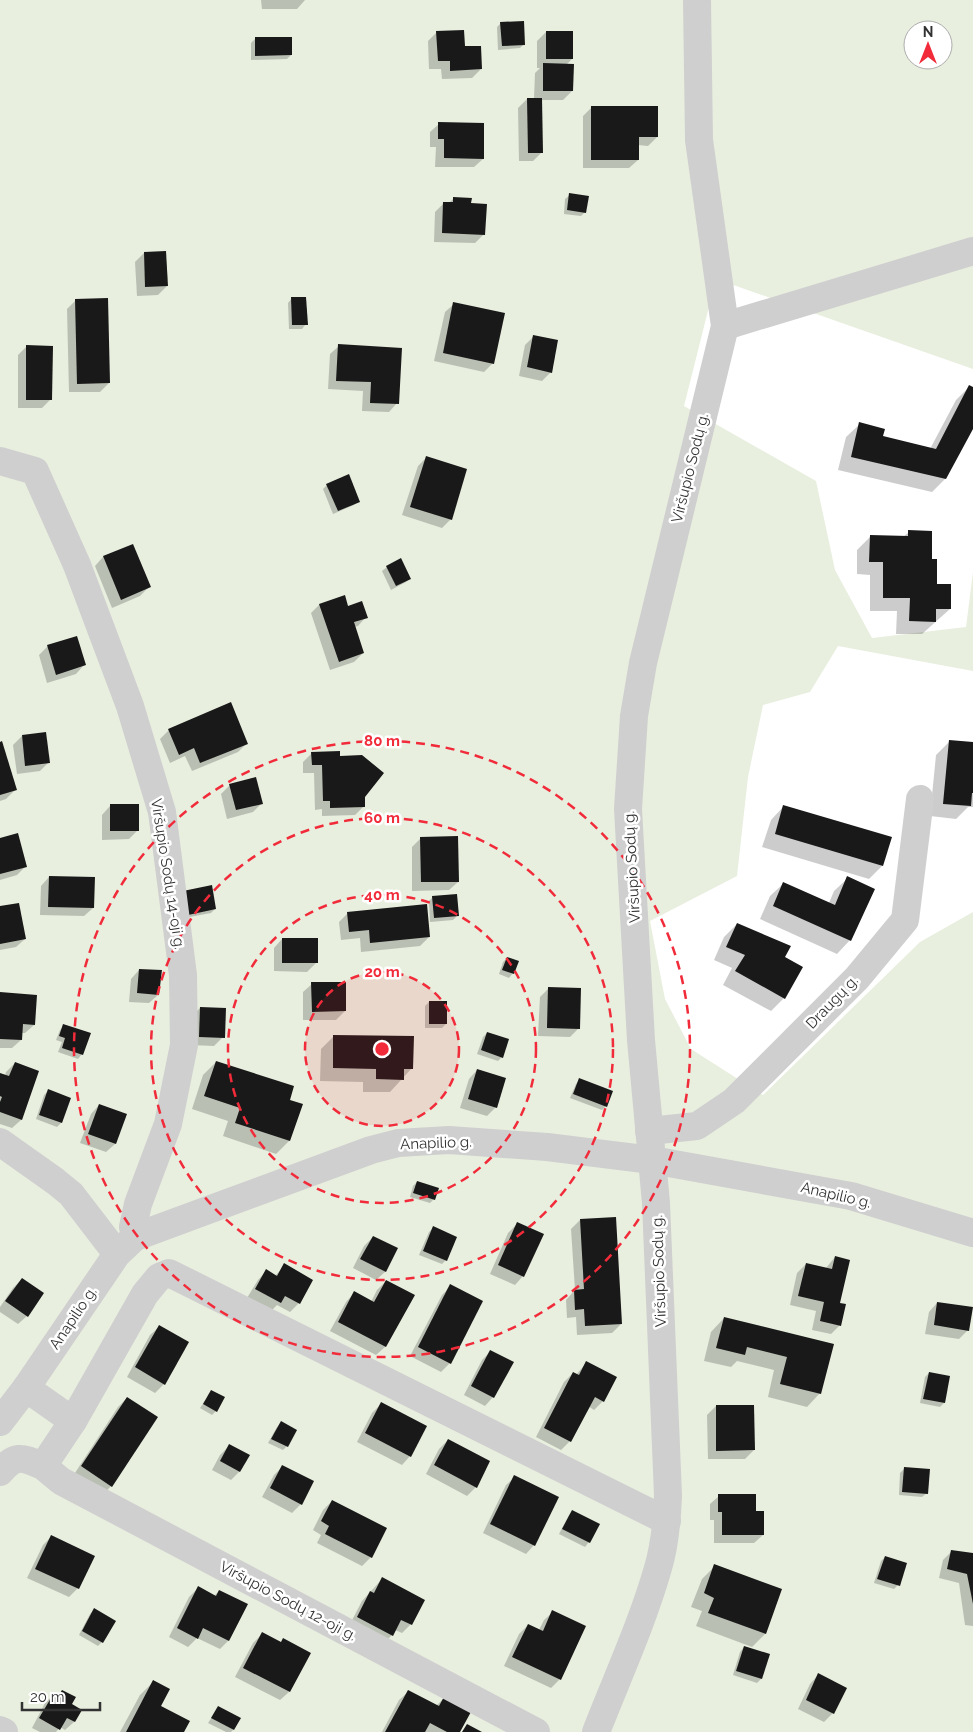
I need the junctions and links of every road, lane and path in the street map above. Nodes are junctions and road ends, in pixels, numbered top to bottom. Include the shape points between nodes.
1 (697, 0) edge
2 (973, 251) edge
3 (725, 326) junction
4 (0, 461) edge
5 (920, 799) dead end
6 (650, 1130) junction
7 (0, 1142) edge
8 (652, 1160) junction
9 (973, 1233) edge
10 (126, 1245) junction
11 (26, 1388) junction
12 (0, 1422) edge
13 (73, 1422) junction
14 (43, 1466) junction
15 (0, 1472) edge
16 (667, 1521) junction
17 (0, 1730) edge
18 (4, 1732) edge
19 (536, 1732) edge
20 (596, 1732) edge

1 - 3 street, Viršupio Sodų g. via 699,140
2 - 3 street
3 - 6 street, Viršupio Sodų g. via 643,663 634,716 628,809 641,1040
4 - 10 street, Viršupio Sodų 14-oji g. via 35,471 77,565 130,706 162,812 183,975 184,1045 168,1124
5 - 6 street, Draugų g. via 905,920 857,978 734,1100 697,1126
6 - 8 street, Viršupio Sodų g.
7 - 10 street via 71,1194
8 - 9 street, Anapilio g. via 851,1196
8 - 10 street, Anapilio g. via 487,1142 398,1143 371,1150
8 - 16 street, Viršupio Sodų g.
10 - 11 street, Anapilio g.
11 - 12 street, Anapilio g.
11 - 13 street
13 - 14 street
13 - 16 street via 145,1294 158,1277 169,1273
14 - 15 street via 24,1458 8,1462
14 - 19 street, Viršupio Sodų 12-oji g. via 61,1481
16 - 20 street, Viršupio Sodų g. via 659,1566 644,1611
17 - 18 street

